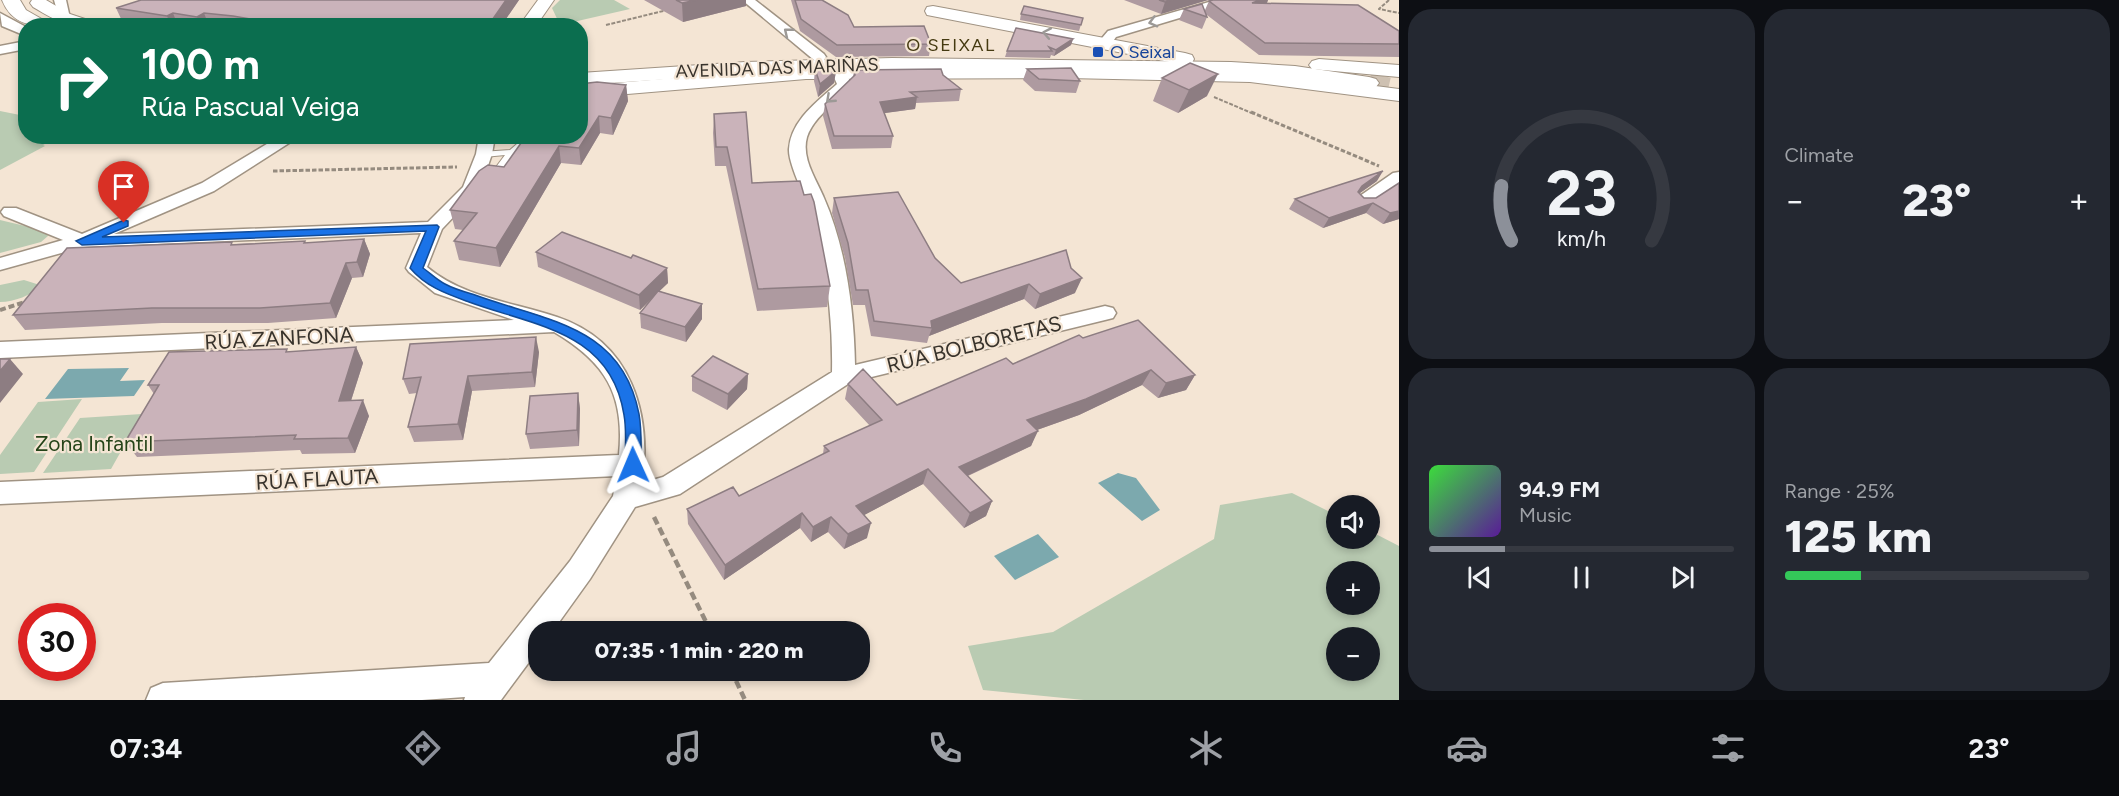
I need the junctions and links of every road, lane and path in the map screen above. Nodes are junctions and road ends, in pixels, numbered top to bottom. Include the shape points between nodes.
1 (11, 0) edge
2 (546, 0) edge
3 (1182, 0) edge
4 (1229, 0) edge
5 (1389, 0) edge
6 (39, 2) edge
7 (753, 3) edge
8 (916, 4) dead end
9 (1204, 8) junction
10 (673, 9) dead end
11 (1399, 13) edge
12 (64, 14) edge
13 (0, 17) edge
14 (22, 18) edge
15 (533, 18) edge
16 (18, 23) edge
17 (606, 26) dead end
18 (1104, 44) junction
19 (18, 47) edge
20 (0, 50) edge
21 (819, 57) junction
22 (1185, 59) junction
23 (588, 71) edge
24 (1399, 71) edge
25 (839, 73) junction
26 (588, 78) edge
27 (1369, 83) tunnel mouth
28 (588, 91) edge
29 (1399, 93) edge
30 (1214, 97) edge
31 (279, 144) edge
32 (522, 144) edge
33 (483, 152) edge
34 (512, 152) junction
35 (233, 172) junction
36 (1394, 174) edge
37 (471, 189) junction
38 (1363, 202) edge
39 (10, 212) dead end
40 (433, 227) junction
41 (82, 241) junction
42 (0, 264) edge
43 (29, 301) edge
44 (0, 310) edge
45 (1105, 313) dead end
46 (558, 325) junction
47 (0, 350) edge
48 (844, 376) junction
49 (633, 465) junction
50 (0, 493) edge
51 (635, 496) junction
52 (705, 621) edge
53 (736, 681) edge
54 (489, 690) edge
55 (163, 700) edge
56 (745, 700) edge

1 - 14 highway
2 - 15 main road
3 - 9 street
4 - 9 street
5 - 11 path via 1379,9
6 - 12 highway via 46,13
21 -> 7 street
18 -> 8 main road via 933,11
9 -> 18 street via 1112,34
10 - 17 path
13 - 16 street
18 - 22 main road
19 - 20 street
21 - 22 main road
21 - 23 main road
22 - 24 main road
24 - 29 main road via 1388,81
25 - 28 main road via 735,77
25 - 29 main road via 1223,75
25 -> 48 street via 845,85 805,122 797,150 818,205 837,281
26 - 27 highway, AVENIDA DAS MARIÑAS via 745,68 903,64 1232,68
30 - 36 path
31 - 35 street
32 - 34 lane
33 - 34 lane
33 - 35 path
33 - 37 street
34 - 37 lane via 499,169
35 - 41 street via 208,187
36 - 38 street
37 - 40 street
39 - 41 street
40 - 41 street
40 - 46 street via 416,268 432,281 495,307
41 - 42 street
43 - 44 path
45 - 48 street, RÚA BOLBORETAS
46 - 47 street, RÚA ZANFONA
46 - 49 street via 612,363 632,416
48 - 51 street, RÚA BOLBORETAS via 671,486
49 - 50 street, RÚA FLAUTA
49 - 51 street
51 - 52 path
51 - 54 street
53 - 56 path
54 - 55 street

